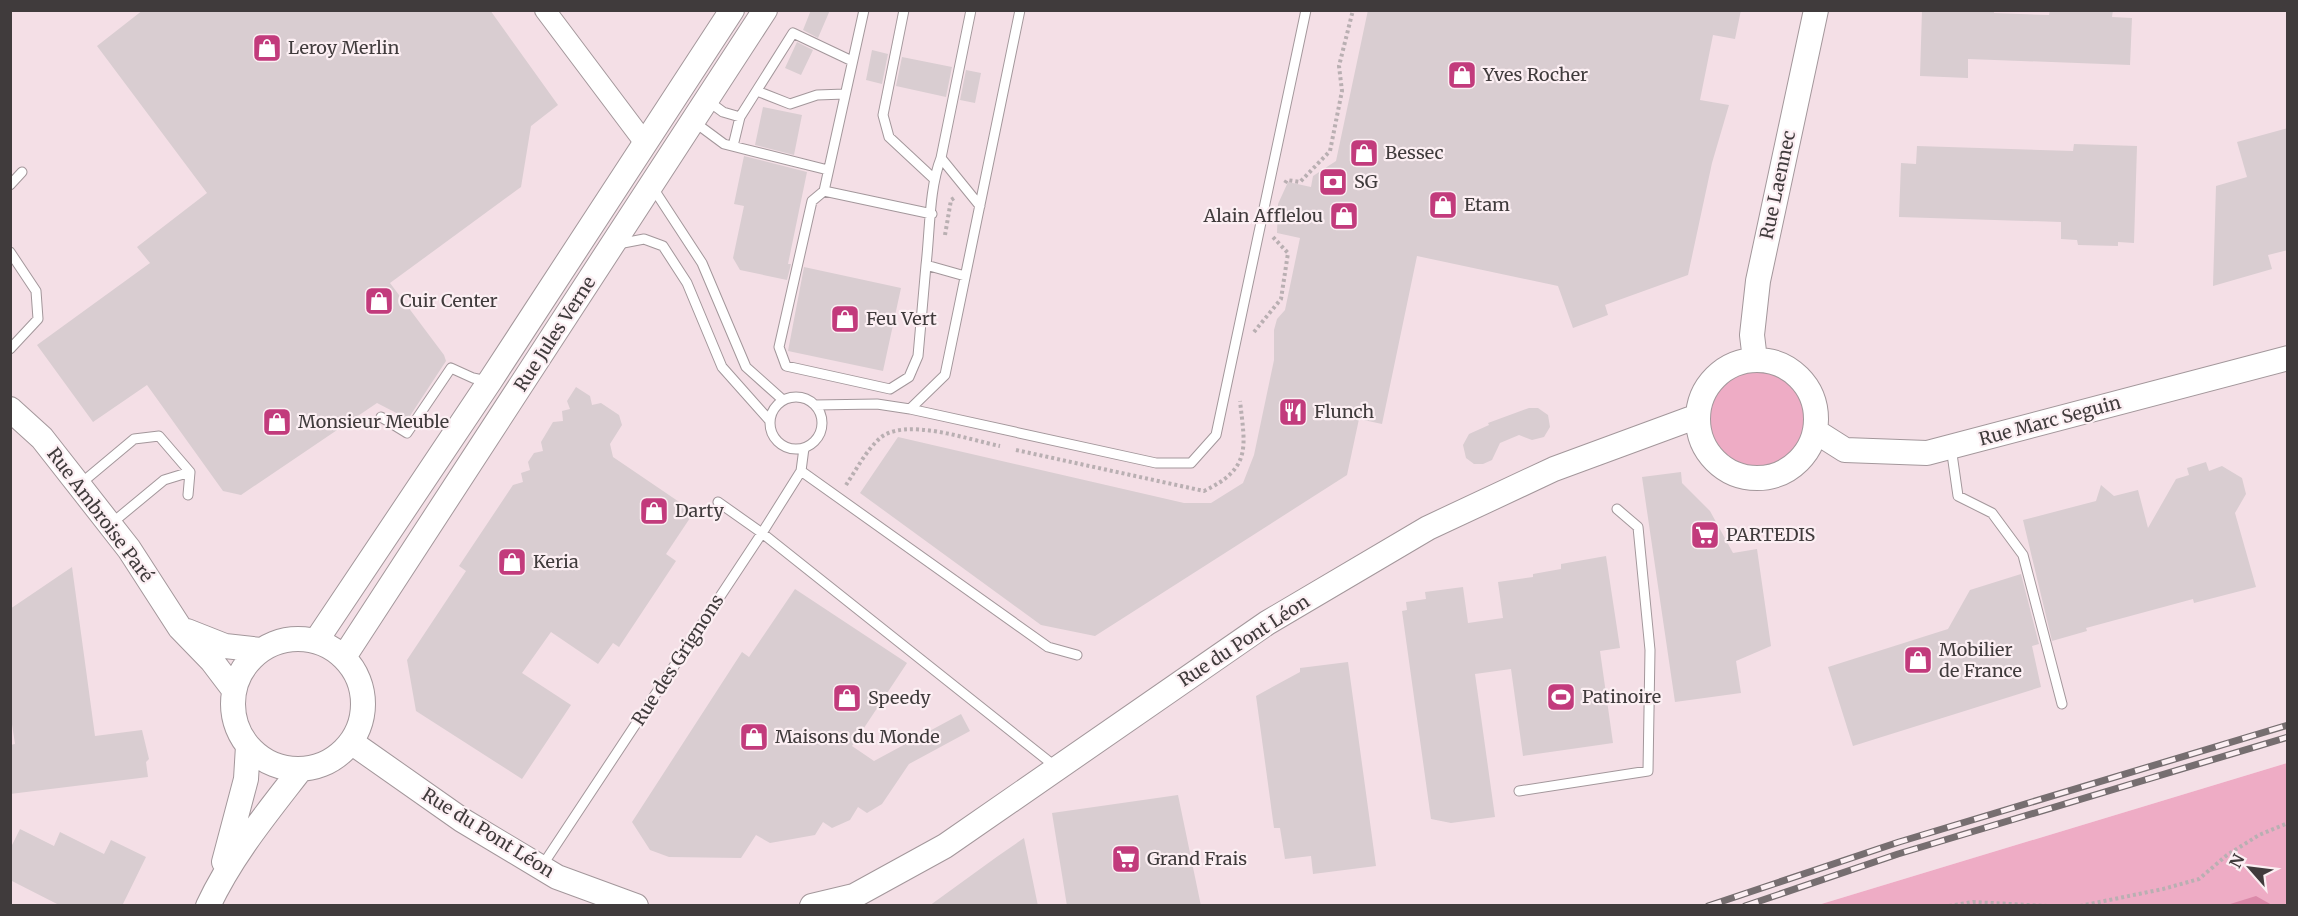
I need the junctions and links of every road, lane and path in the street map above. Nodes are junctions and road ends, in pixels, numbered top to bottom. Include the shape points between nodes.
1 (545, 10) edge
2 (732, 10) edge
3 (765, 10) edge
4 (864, 10) edge
5 (904, 10) edge
6 (971, 10) edge
7 (1020, 10) edge
8 (1306, 10) edge
9 (1353, 10) edge
10 (1816, 10) edge
11 (852, 60) junction
12 (757, 91) junction
13 (845, 94) junction
14 (707, 100) junction
15 (740, 117) junction
16 (693, 121) junction
17 (645, 143) junction
18 (733, 146) junction
19 (941, 158) junction
20 (828, 170) junction
21 (22, 172) dead end
22 (933, 178) junction
23 (10, 185) edge
24 (651, 186) junction
25 (1280, 190) dead end
26 (824, 191) junction
27 (980, 206) junction
28 (932, 214) junction
29 (1272, 226) dead end
30 (613, 244) junction
31 (10, 252) edge
32 (926, 265) junction
33 (965, 276) junction
34 (1252, 341) dead end
35 (10, 348) edge
36 (2288, 358) edge
37 (1755, 360) junction
38 (490, 381) junction
39 (1239, 395) dead end
40 (783, 400) junction
41 (815, 405) junction
42 (10, 409) edge
43 (910, 410) junction
44 (1698, 416) junction
45 (381, 417) dead end
46 (770, 421) junction
47 (1815, 431) junction
48 (1003, 447) dead end
49 (1951, 447) junction
50 (804, 448) junction
51 (1014, 449) dead end
52 (801, 471) junction
53 (190, 472) junction
54 (79, 484) junction
55 (846, 485) dead end
56 (188, 495) dead end
57 (718, 502) dead end
58 (1617, 509) dead end
59 (110, 525) junction
60 (762, 532) junction
61 (180, 628) junction
62 (316, 641) junction
63 (261, 650) junction
64 (1077, 655) dead end
65 (344, 657) junction
66 (234, 690) junction
67 (2062, 704) dead end
68 (351, 742) junction
69 (248, 746) junction
70 (1058, 768) junction
71 (301, 769) junction
72 (1519, 791) dead end
73 (2288, 823) edge
74 (541, 868) junction
75 (219, 882) junction
76 (208, 906) edge
77 (636, 906) edge
78 (812, 906) edge
79 (1949, 906) edge
80 (2047, 906) edge
81 (2080, 906) edge

1 - 17 street
2 - 17 street, Rue Jules Verne
3 - 14 street, Rue Jules Verne
4 - 11 lane
5 - 22 lane via 883,115 889,137
6 - 19 lane
7 - 27 lane
8 - 43 lane via 1216,435 1191,463 1156,464
9 - 25 path via 1340,66 1342,91 1330,151 1300,182 1287,180
10 - 37 street, Rue Laennec via 1758,281 1752,336
11 - 12 lane via 793,33
11 - 13 lane
12 - 13 lane via 790,104 817,95
12 - 15 lane
13 - 20 lane
14 - 15 lane via 723,112
14 - 16 street, Rue Jules Verne
15 - 18 lane
16 - 18 lane via 724,144
16 - 24 street, Rue Jules Verne
17 - 38 street, Rue Jules Verne
18 - 20 lane
19 - 22 lane
19 - 27 lane
20 - 26 lane
21 - 23 lane
22 - 28 lane
24 - 30 street, Rue Jules Verne
24 - 40 lane via 702,263 747,367
26 - 28 lane
26 - 32 lane via 812,201 779,347 786,366 890,389 909,377 918,356
27 - 33 lane
28 - 32 lane
29 - 34 path via 1271,235 1288,253 1281,299 1254,330
30 - 46 lane via 644,239 663,246 687,283 722,367
30 - 65 street, Rue Jules Verne
31 - 35 lane via 36,291 38,319
32 - 33 lane
33 - 43 lane via 945,375
36 - 49 street, Rue Marc Seguin
37 - 44 street via 1722,371 1706,391
37 - 47 street via 1789,369 1802,381 1814,405
38 - 45 lane via 451,368 407,433
38 - 62 street, Rue Jules Verne
39 - 51 path via 1244,438 1242,460 1226,480 1204,490
40 - 41 lane via 800,398
40 - 46 lane via 776,405
41 - 43 lane via 877,404
41 - 50 lane via 821,429 818,437
42 - 54 street, Rue Ambroise Paré via 42,438
44 - 47 street via 1700,436 1708,454 1722,468 1740,477 1760,479 1796,464
44 - 70 street, Rue du Pont Léon via 1554,470 1428,528 1267,623
46 - 50 lane via 774,438 780,444
47 - 49 street, Rue Marc Seguin via 1845,450 1927,453
48 - 55 path via 910,428 893,429 879,439
49 - 67 lane via 1958,496 1992,513 2023,555
50 - 52 lane, Rue des Grignons
52 - 60 lane, Rue des Grignons
52 - 64 lane via 1048,647
53 - 54 lane via 159,436 135,439
53 - 56 lane
53 - 59 lane via 164,480
54 - 59 street, Rue Ambroise Paré
57 - 60 lane
58 - 72 lane via 1638,527 1650,650 1648,771
59 - 61 street, Rue Ambroise Paré
60 - 70 lane
60 - 74 lane, Rue des Grignons
61 - 63 street via 225,646
61 - 66 street, Rue Ambroise Paré
62 - 63 street via 280,641
62 - 65 street
63 - 66 street via 239,674
65 - 68 street via 359,680 363,696 363,712
66 - 69 street via 237,729
68 - 71 street via 338,756
68 - 74 street, Rue du Pont Léon via 462,820
69 - 71 street via 263,760
69 - 75 street via 246,779
70 - 78 street, Rue du Pont Léon via 945,846 854,896
71 - 75 street via 244,842
73 - 81 path via 2251,840 2199,879
74 - 77 street, Rue du Pont Léon
75 - 76 street
79 - 80 path

